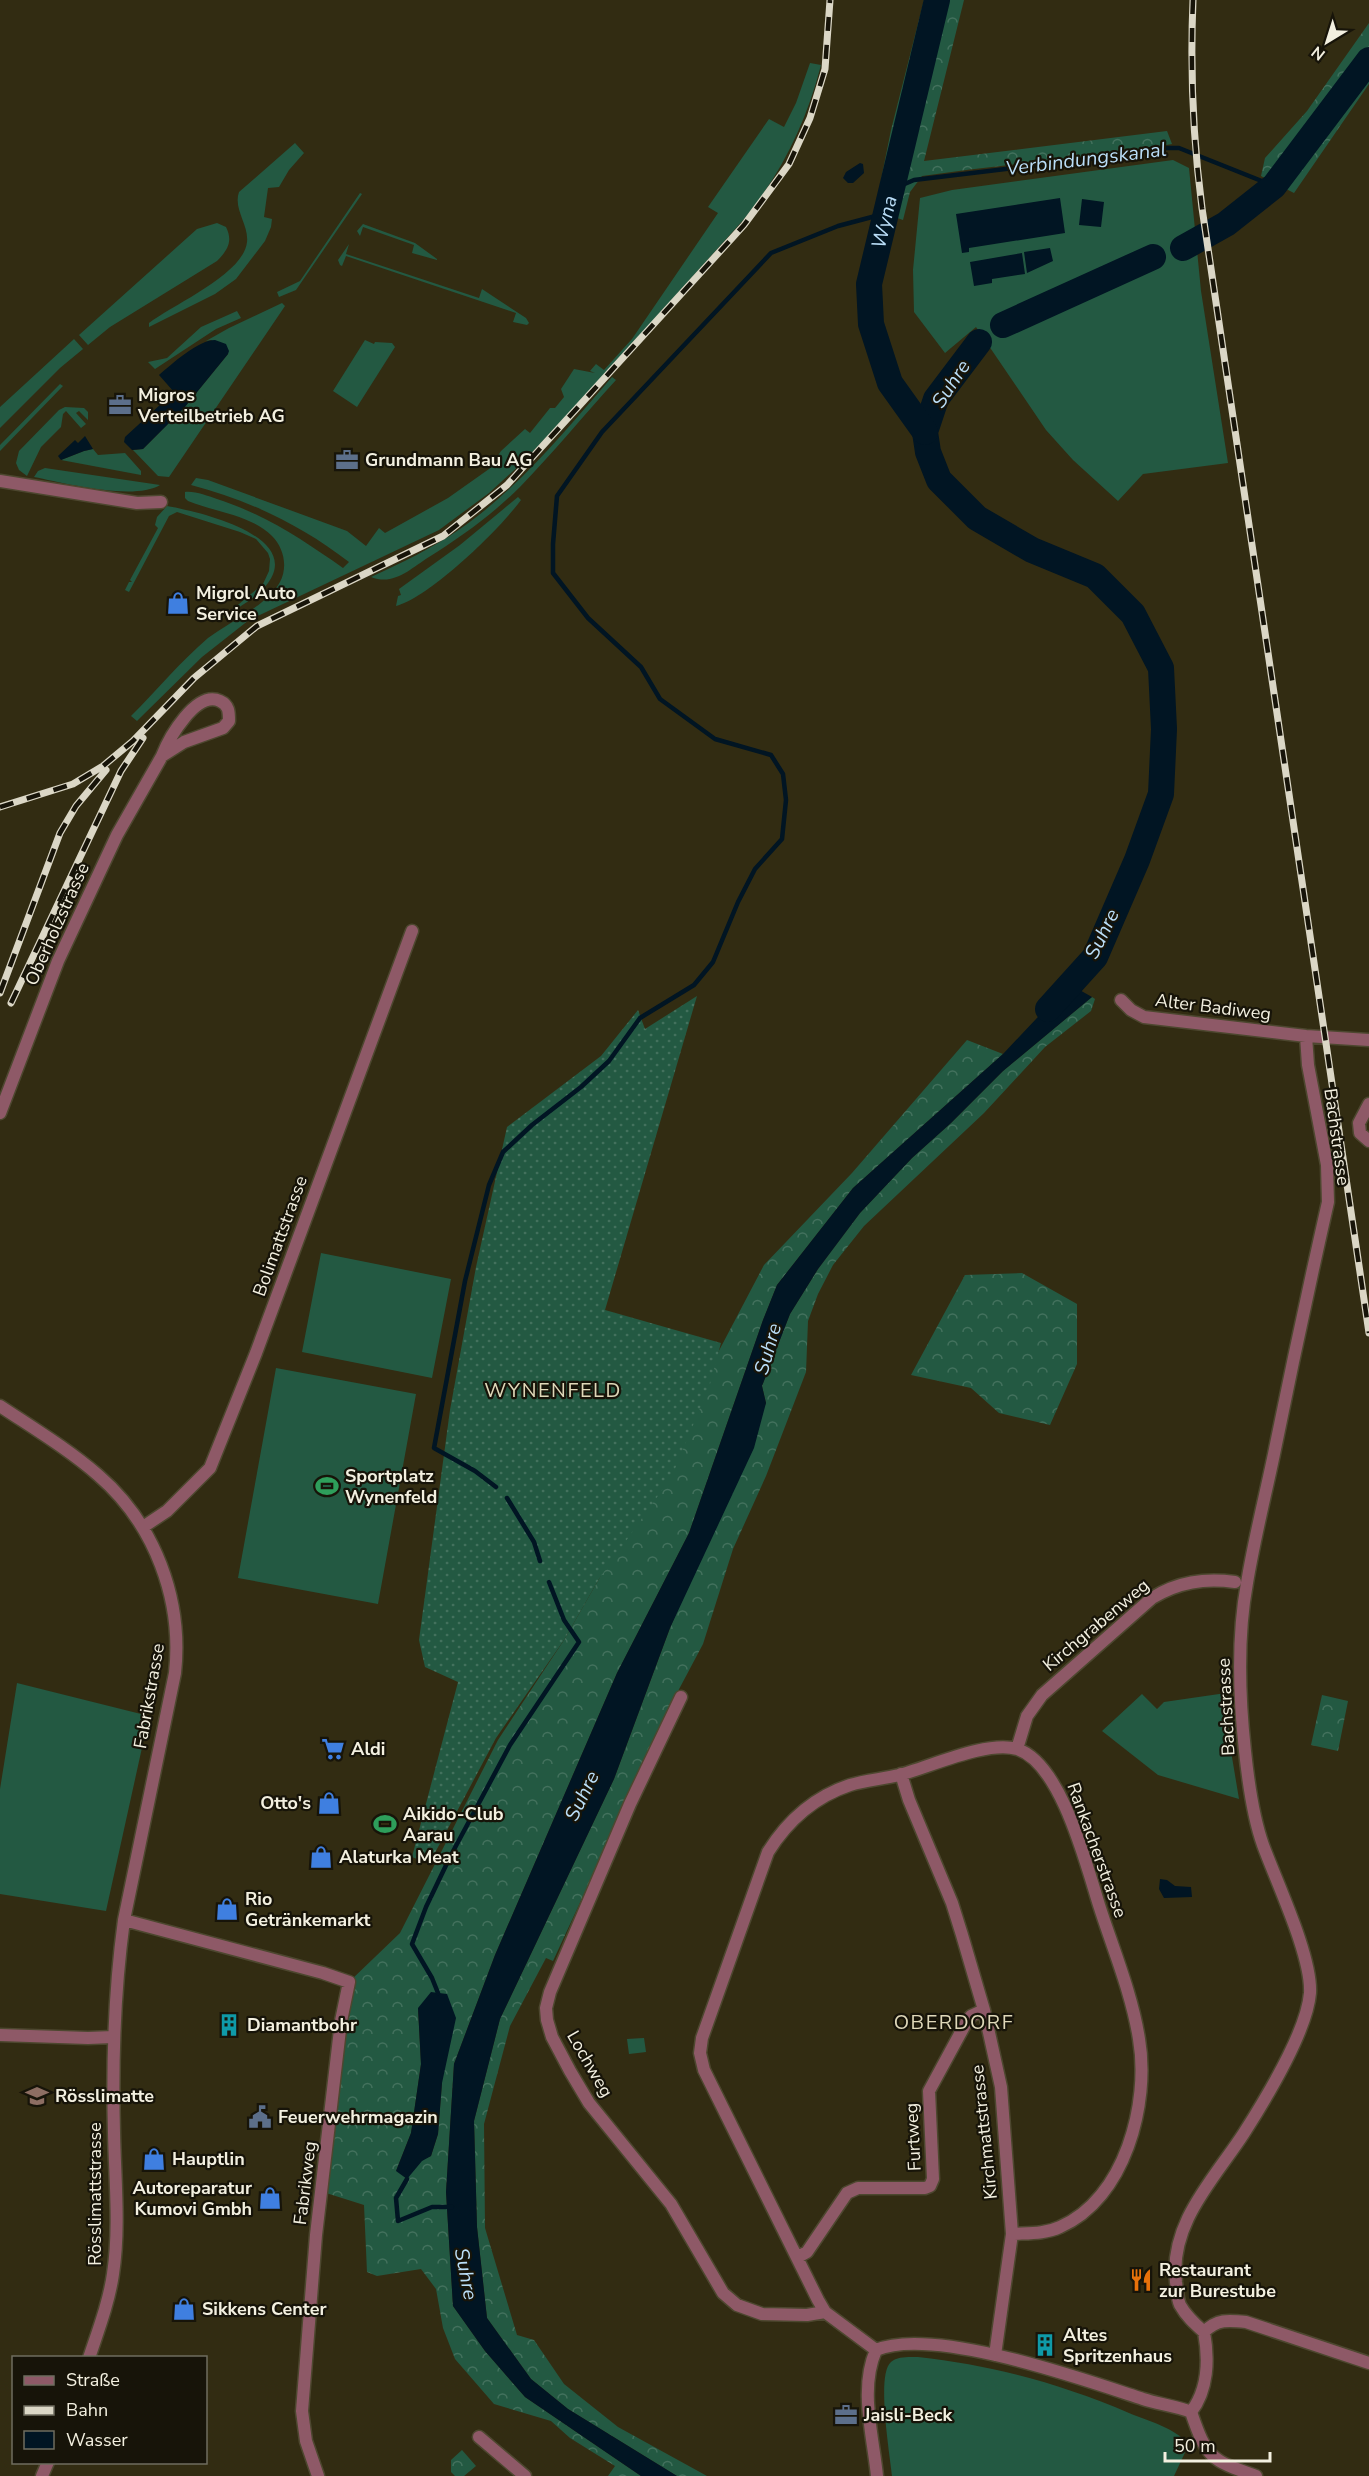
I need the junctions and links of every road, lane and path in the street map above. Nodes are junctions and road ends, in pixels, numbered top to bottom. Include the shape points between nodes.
1 (0, 481) edge
2 (161, 502) dead end
3 (162, 756) junction
4 (412, 931) dead end
5 (1121, 1000) dead end
6 (1306, 1036) junction
7 (1369, 1040) edge
8 (1369, 1104) edge
9 (0, 1113) edge
10 (1369, 1141) edge
11 (0, 1406) edge
12 (143, 1527) junction
13 (1235, 1582) dead end
14 (681, 1697) dead end
15 (1017, 1749) junction
16 (901, 1774) junction
17 (124, 1920) junction
18 (984, 2010) junction
19 (0, 2035) edge
20 (113, 2037) junction
21 (1012, 2234) junction
22 (798, 2257) junction
23 (825, 2312) junction
24 (1204, 2332) junction
25 (876, 2350) junction
26 (995, 2355) junction
27 (90, 2356) edge
28 (1369, 2363) edge
29 (1191, 2412) junction
30 (479, 2436) dead end
31 (318, 2476) edge
32 (525, 2476) edge
33 (877, 2476) edge
34 (1256, 2476) edge

1 - 2 street via 137,503
3 - 3 street, Oberholzstrasse via 184,742 223,728 229,721 227,706 211,699 201,702 182,720
3 - 9 street, Oberholzstrasse via 117,835 58,961
4 - 12 street, Bolimattstrasse via 210,1468 174,1504
5 - 6 street, Alter Badiweg via 1144,1017
6 - 7 street, Alter Badiweg
6 - 24 street, Bachstrasse via 1327,1165 1328,1202 1247,1584 1241,1700 1245,1753 1258,1827 1296,1931 1310,1991 1286,2059 1184,2226 1175,2275 1178,2302
8 - 10 street via 1359,1123 1360,1133
11 - 12 street, Fabrikstrasse via 99,1475
12 - 17 street, Fabrikstrasse via 166,1578 178,1644
13 - 15 street, Kirchgrabenweg via 1189,1582 1152,1598 1042,1695 1027,1716
14 - 23 street, Lochweg via 630,1804 550,1992 548,2020 552,2037 589,2103 671,2204 729,2299 762,2314
15 - 16 street via 1000,1747 961,1755
15 - 21 street, Rankacherstrasse via 1042,1766 1076,1833 1121,1972 1136,2028 1143,2080 1126,2152 1108,2187 1079,2217 1059,2228
16 - 18 street, Kirchmattstrasse via 952,1903
16 - 22 street via 850,1785 814,1802 779,1834 768,1852 702,2038 704,2070
17 - 20 street, Rösslimattstrasse
17 - 31 street, Fabrikweg via 349,1982 316,2235 302,2411 306,2442
18 - 21 street, Kirchmattstrasse via 1001,2087
18 - 22 street, Furtweg via 967,2021 929,2091 933,2179 930,2186 858,2188 847,2193 807,2252
19 - 20 street
20 - 27 street, Rösslimattstrasse via 115,2258
21 - 26 street, Kirchmattstrasse
22 - 23 street
23 - 25 street
24 - 28 street via 1214,2323 1246,2322
24 - 29 street via 1207,2364 1199,2402
25 - 26 street via 900,2343
25 - 33 street via 867,2384
26 - 29 street
29 - 34 street via 1214,2459
30 - 32 street

